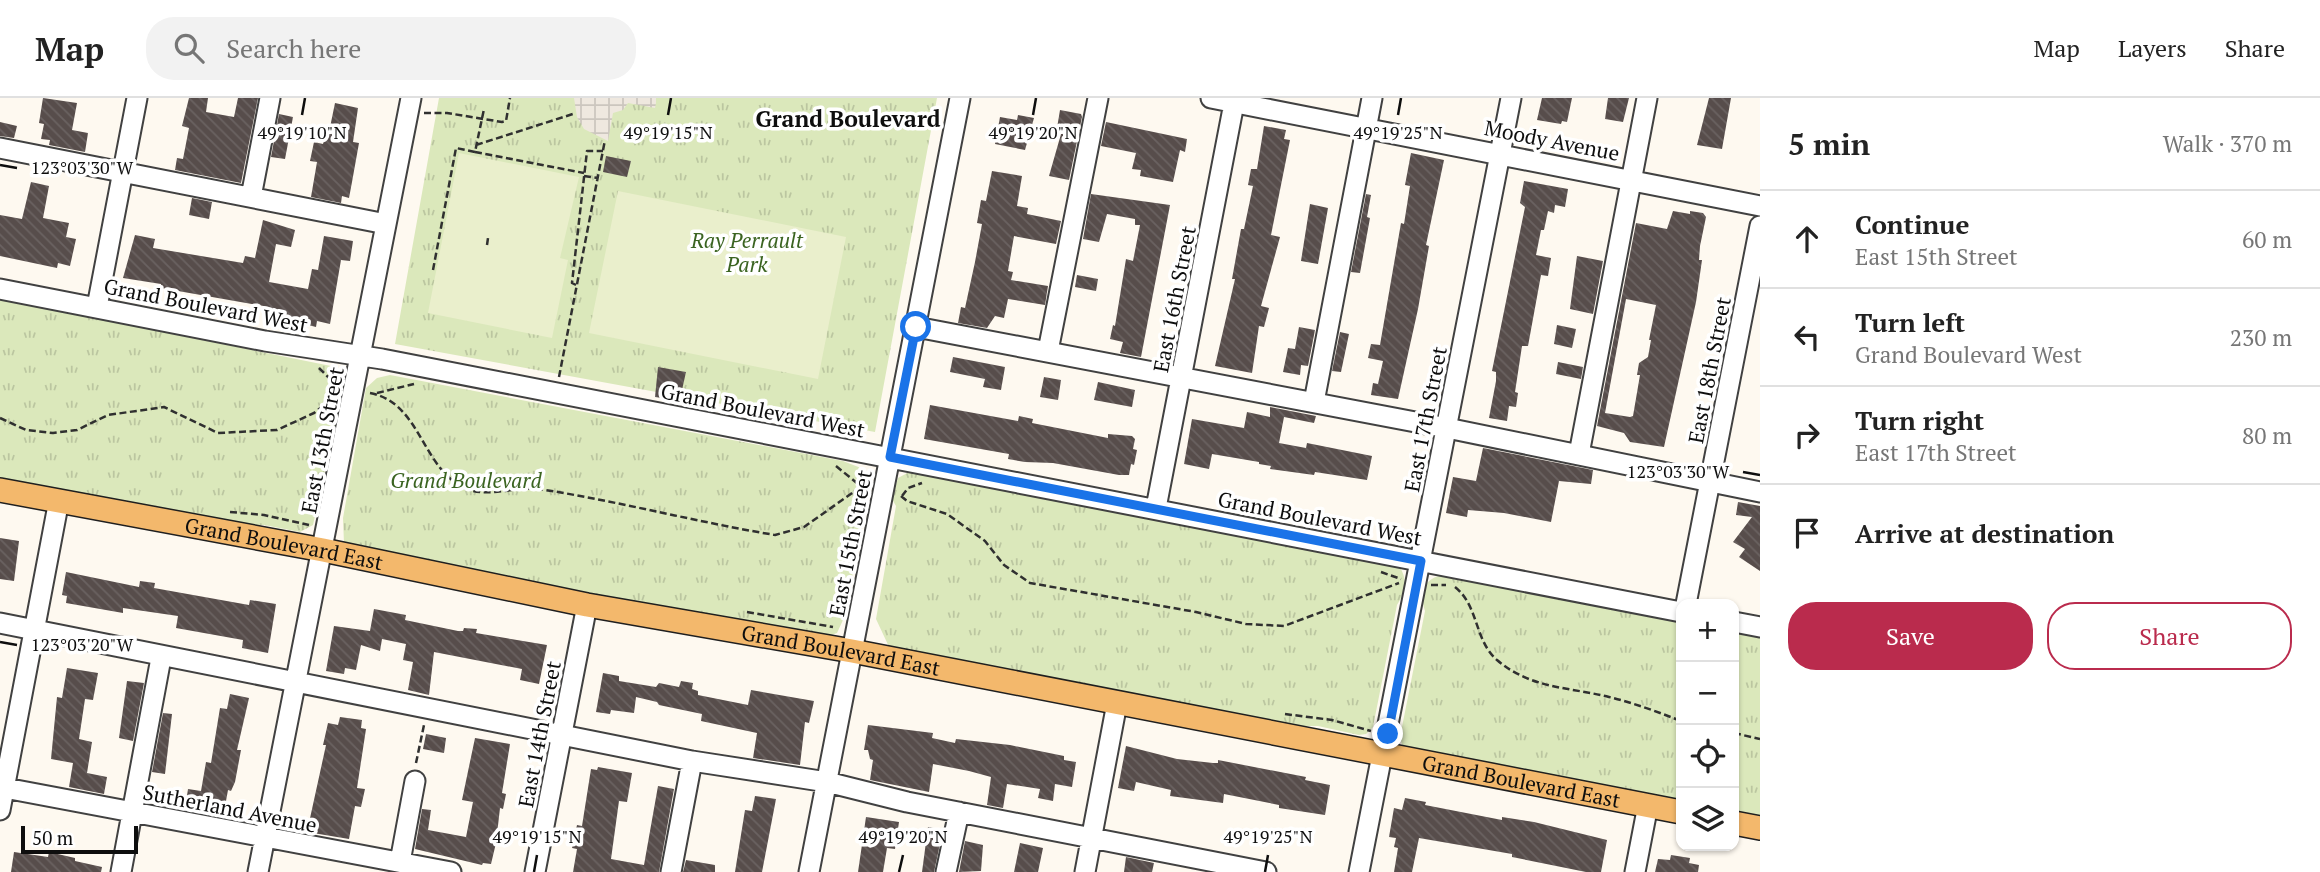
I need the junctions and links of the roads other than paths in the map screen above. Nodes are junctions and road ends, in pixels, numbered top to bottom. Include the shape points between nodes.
1 (136, 98) edge
2 (270, 98) edge
3 (411, 98) edge
4 (960, 98) edge
5 (1098, 98) edge
6 (1211, 98) edge
7 (1372, 98) edge
8 (1511, 98) edge
9 (1647, 98) edge
10 (1234, 100) edge
11 (1367, 127) junction
12 (0, 148) edge
13 (1500, 153) junction
14 (122, 173) junction
15 (1631, 179) junction
16 (251, 197) junction
17 (1760, 206) edge
18 (386, 225) junction
19 (1760, 226) edge
20 (0, 289) edge
21 (97, 307) junction
22 (916, 327) junction
23 (1048, 351) junction
24 (361, 356) junction
25 (1182, 377) junction
26 (1314, 402) junction
27 (1447, 428) junction
28 (1578, 454) junction
29 (890, 457) junction
30 (1711, 483) junction
31 (0, 490) edge
32 (1760, 492) edge
33 (59, 500) junction
34 (1156, 508) junction
35 (323, 550) junction
36 (1421, 561) junction
37 (1687, 599) edge
38 (587, 605) junction
39 (1676, 611) edge
40 (0, 623) edge
41 (1739, 623) edge
42 (1760, 627) edge
43 (33, 629) junction
44 (852, 651) junction
45 (161, 658) junction
46 (296, 682) junction
47 (1117, 703) junction
48 (562, 734) junction
49 (1384, 754) junction
50 (692, 761) junction
51 (415, 781) road end
52 (827, 782) junction
53 (2, 788) edge
54 (1648, 805) junction
55 (0, 810) edge
56 (1676, 811) edge
57 (959, 812) junction
58 (132, 813) junction
59 (1739, 824) edge
60 (1760, 828) edge
61 (1091, 836) junction
62 (265, 837) junction
63 (400, 862) junction
64 (1223, 868) edge
65 (121, 872) edge
66 (258, 872) edge
67 (451, 872) edge
68 (535, 872) edge
69 (671, 872) edge
70 (809, 872) edge
71 (946, 872) edge
72 (1085, 872) edge
73 (1266, 872) edge
74 (1359, 872) edge
75 (1635, 872) edge

1 - 14 street
2 - 16 street
3 - 18 street, East 13th Street
4 - 22 street, East 15th Street
5 - 23 street
6 - 10 street, Moody Avenue
7 - 11 street
8 - 13 street, East 17th Street
9 - 15 street
10 - 11 street, Moody Avenue
10 - 25 street, East 16th Street
11 - 13 street, Moody Avenue
11 - 26 street
12 - 14 street
13 - 15 street, Moody Avenue
13 - 27 street, East 17th Street
14 - 16 street
14 - 21 street
15 - 17 street, Moody Avenue
15 - 28 street
16 - 18 street
18 - 24 street, East 13th Street
19 - 30 street, East 18th Street
20 - 21 street, Grand Boulevard West
21 - 24 street, Grand Boulevard West
22 - 23 street
22 - 29 street, East 15th Street
23 - 25 street
24 - 29 street, Grand Boulevard West
24 - 35 street, East 13th Street
25 - 26 street
25 - 34 street, East 16th Street
26 - 27 street
27 - 28 street
27 - 36 street, East 17th Street
28 - 30 street
29 - 34 street, Grand Boulevard West
29 - 44 street, East 15th Street
30 - 32 street
30 - 37 street, East 18th Street
31 - 33 main road, Grand Boulevard East
33 - 35 main road, Grand Boulevard East
33 - 43 street
34 - 36 street, Grand Boulevard West
35 - 38 main road, Grand Boulevard East
35 - 46 street, East 13th Street
36 - 39 street, Grand Boulevard West
36 - 49 street, East 17th Street
38 - 44 main road, Grand Boulevard East
38 - 48 street, East 14th Street
40 - 43 street
41 - 42 street
43 - 45 street
43 - 53 street
44 - 47 main road, Grand Boulevard East
44 - 52 street, East 15th Street
45 - 46 street
45 - 58 street
46 - 48 street
46 - 62 street, East 13th Street
47 - 49 main road, Grand Boulevard East
47 - 61 street
48 - 50 street
48 - 68 street, East 14th Street
49 - 54 main road, Grand Boulevard East
49 - 74 street, East 17th Street
50 - 52 street
50 - 69 street
51 - 63 street
52 - 57 street
52 - 70 street, East 15th Street
53 - 55 street
53 - 58 street, Sutherland Avenue
54 - 56 main road, Grand Boulevard East
54 - 75 street
57 - 61 street
57 - 71 street
58 - 62 street, Sutherland Avenue
58 - 65 street
59 - 60 main road
61 - 64 street
61 - 72 street
62 - 63 street, Sutherland Avenue
62 - 66 street, East 13th Street
63 - 67 street, Sutherland Avenue
64 - 73 street

